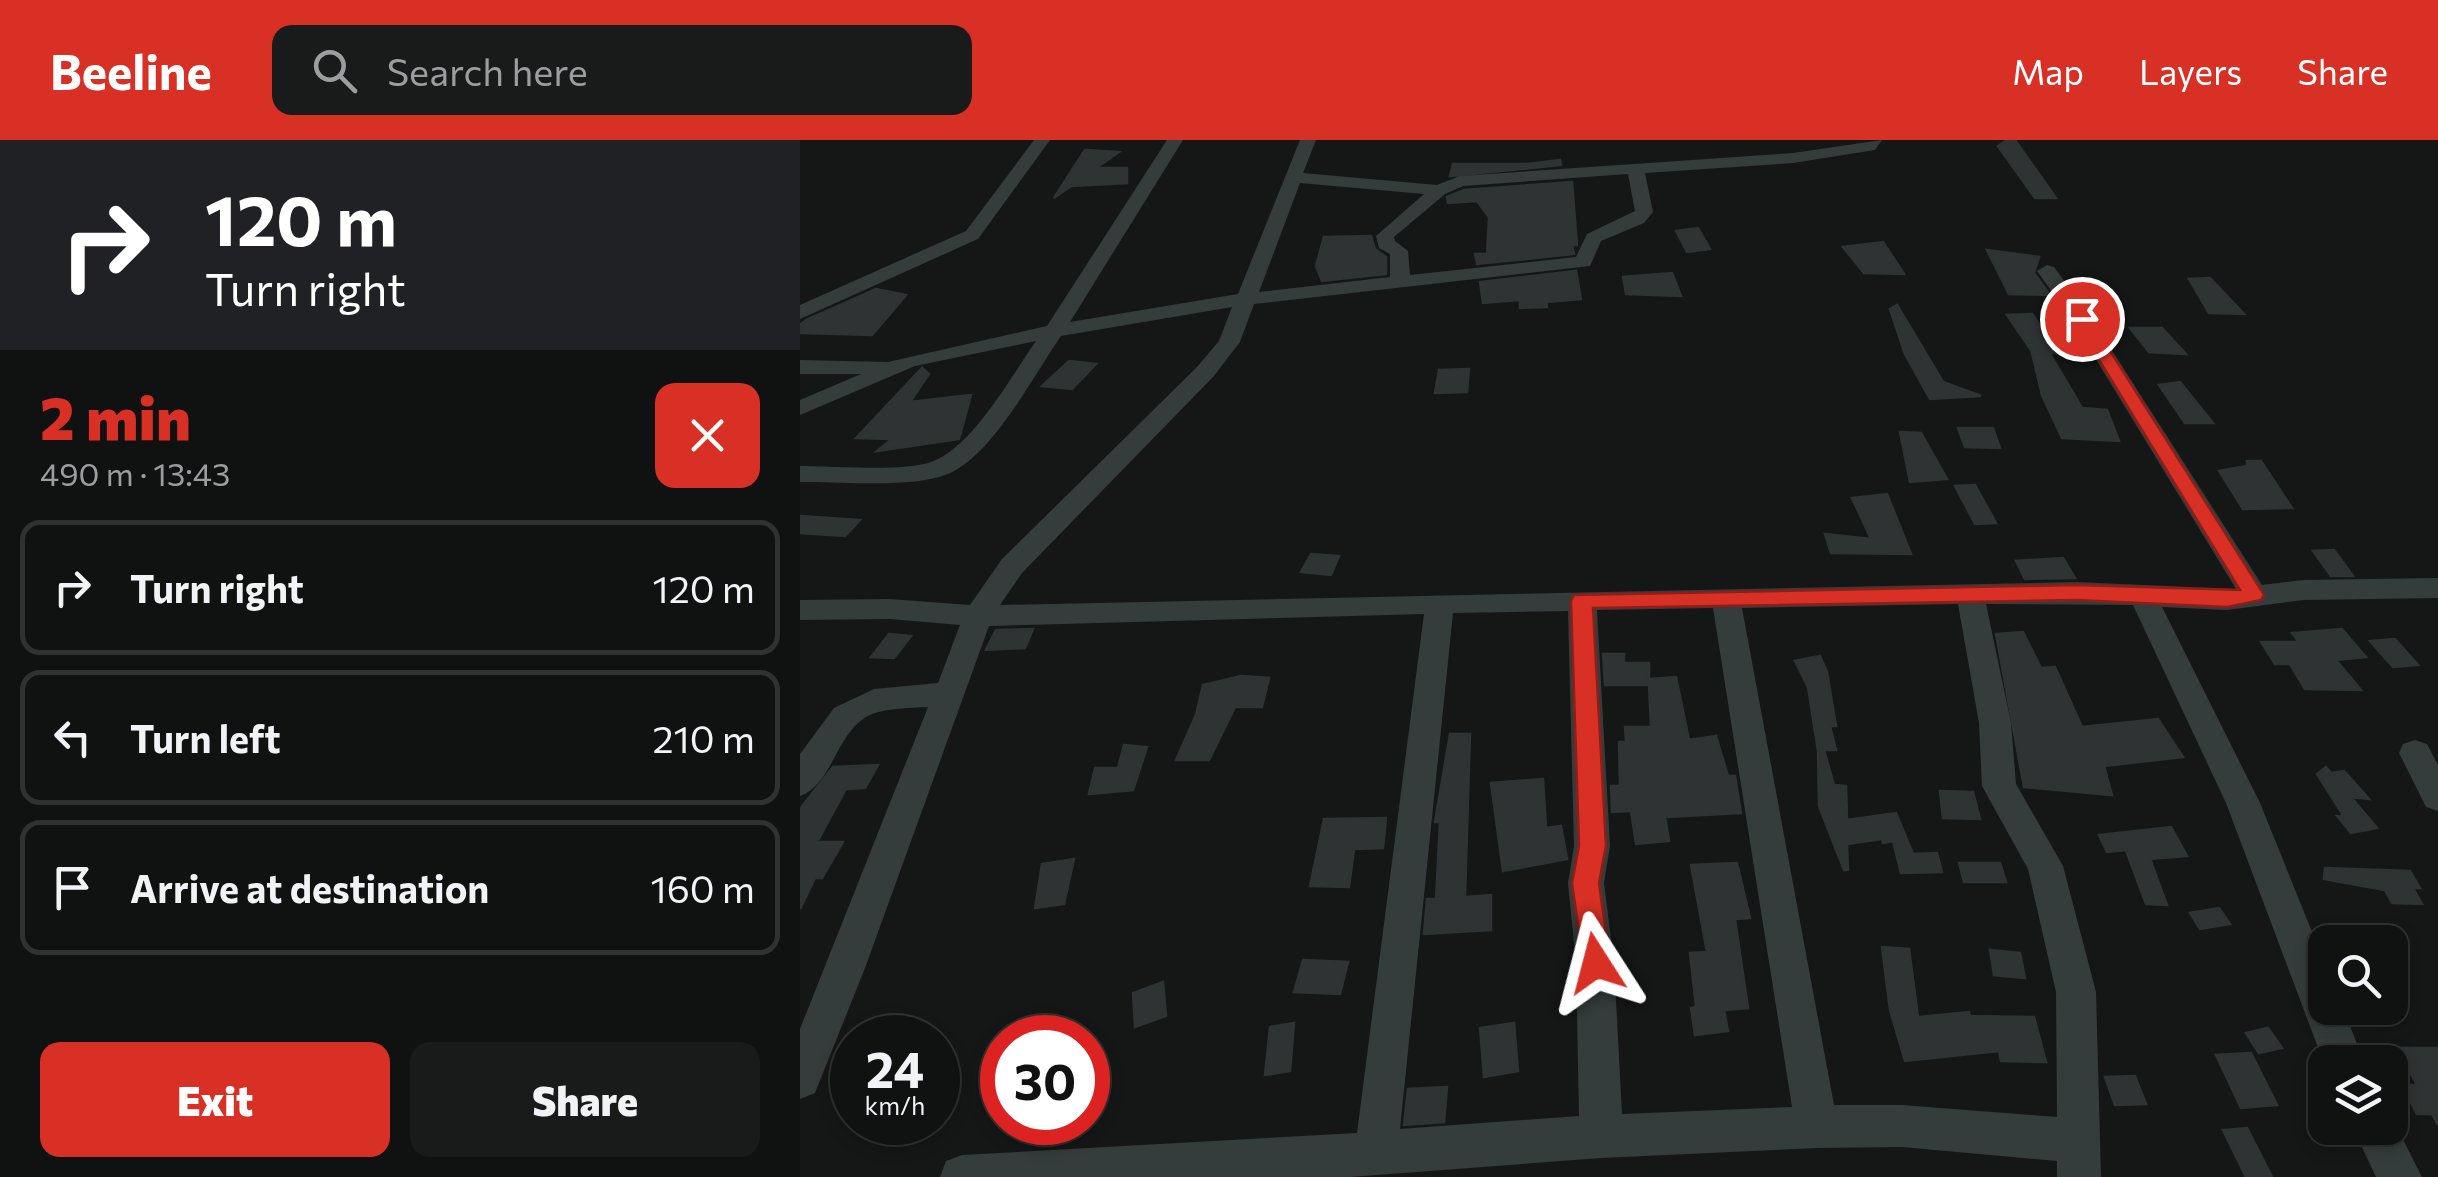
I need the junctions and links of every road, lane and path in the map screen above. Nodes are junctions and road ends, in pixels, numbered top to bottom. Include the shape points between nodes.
1 (1042, 140) edge
2 (1175, 140) edge
3 (1308, 140) edge
4 (1874, 140) edge
5 (1635, 167) junction
6 (1293, 177) junction
7 (1439, 190) junction
8 (2047, 271) dead end
9 (1400, 280) junction
10 (1246, 299) junction
11 (800, 314) edge
12 (1054, 331) junction
13 (1030, 364) junction
14 (892, 366) junction
15 (800, 367) edge
16 (800, 408) edge
17 (800, 474) edge
18 (2438, 588) edge
19 (2142, 594) junction
20 (1970, 595) junction
21 (2254, 595) junction
22 (1726, 598) junction
23 (1582, 601) junction
24 (1440, 603) junction
25 (800, 610) edge
26 (978, 616) junction
27 (948, 694) junction
28 (2415, 754) dead end
29 (800, 782) edge
30 (2438, 798) edge
31 (2337, 1045) edge
32 (800, 1078) edge
33 (1816, 1127) junction
34 (1601, 1136) junction
35 (2383, 1145) edge
36 (1376, 1154) junction
37 (2080, 1159) edge
38 (962, 1177) edge
39 (2400, 1177) edge

1 - 11 street via 972,235
2 - 12 street
3 - 6 street
4 - 5 street via 1869,147 1793,158
5 - 7 street via 1460,182
5 - 9 street via 1644,212 1593,238 1583,262
6 - 7 street
6 - 10 street
7 - 9 street via 1383,240 1399,251
8 - 21 street
9 - 10 street
10 - 12 street
10 - 26 street via 1206,372 1012,566
12 - 13 street
12 - 14 street
13 - 14 street
13 - 17 street via 982,433 940,468
14 - 15 street
14 - 16 street
18 - 21 street
19 - 20 street
19 - 21 street via 2227,600
19 - 31 street via 2243,803
20 - 22 street
20 - 37 street via 1995,723 1999,786 2044,866 2076,992
22 - 23 street
22 - 33 street
23 - 24 street
23 - 34 street via 1592,846 1586,883 1596,963
24 - 26 street
24 - 36 street
25 - 26 street
26 - 27 street
27 - 29 street via 854,709
27 - 32 street
28 - 30 street
33 - 34 street
33 - 37 street via 1902,1126
34 - 36 street
35 - 39 street
36 - 38 street

